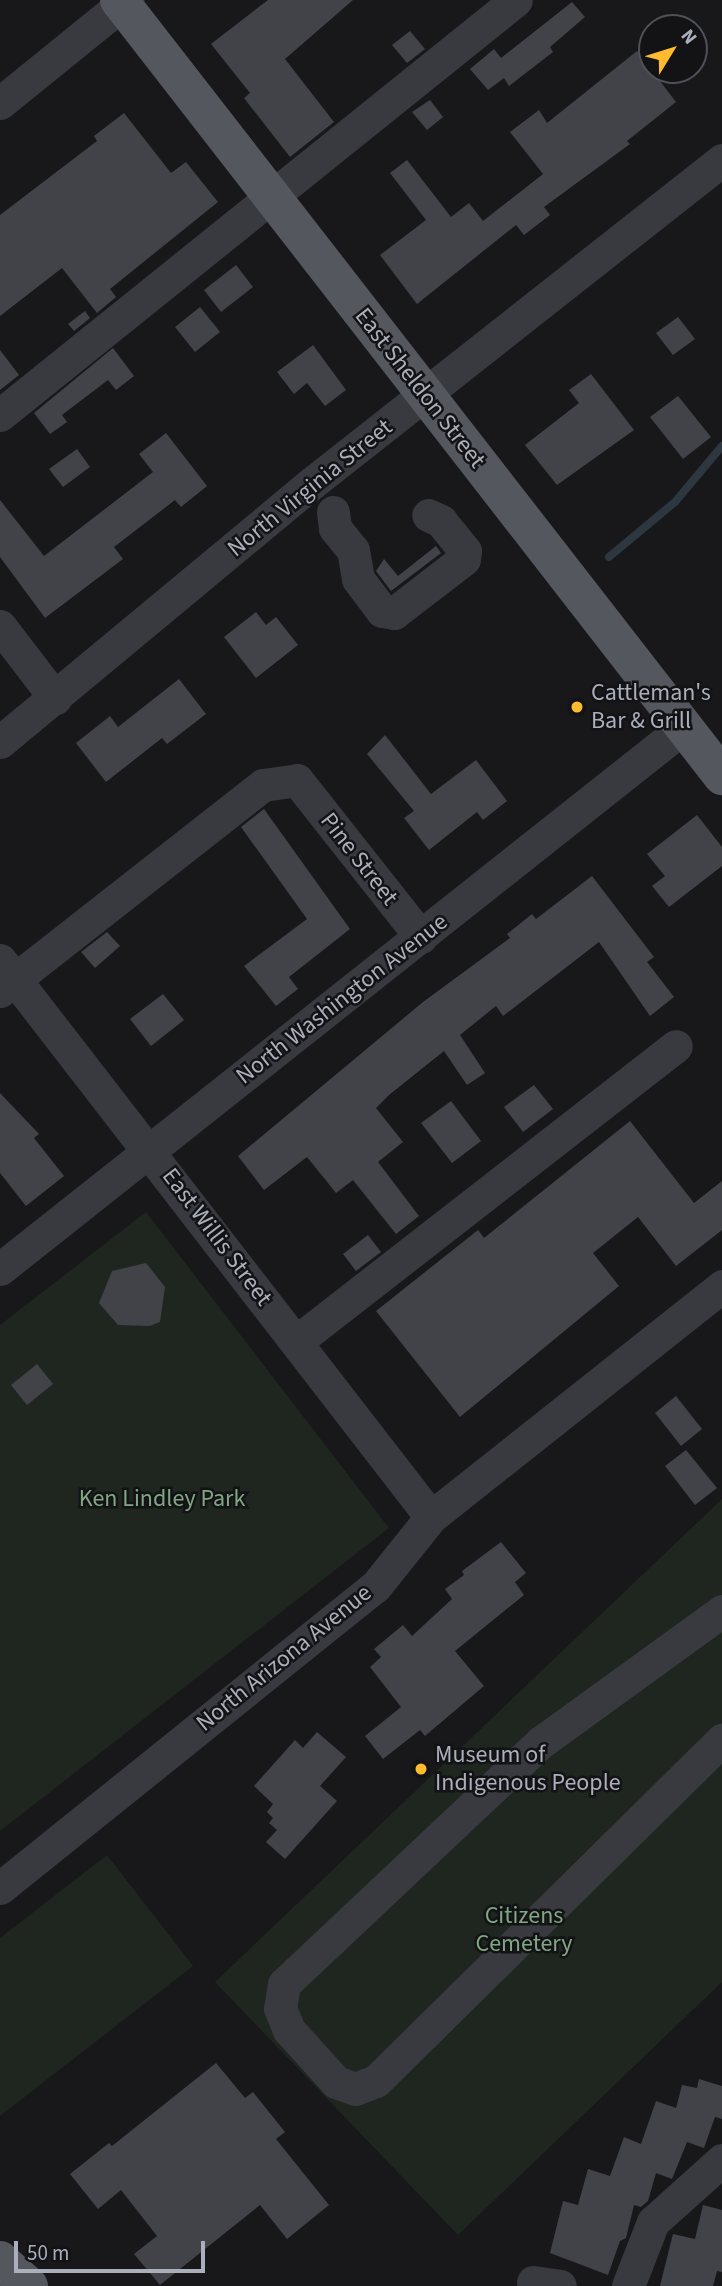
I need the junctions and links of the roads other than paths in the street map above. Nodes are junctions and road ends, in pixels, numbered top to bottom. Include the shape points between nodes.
1 (516, 0) edge
2 (123, 1) edge
3 (0, 103) edge
4 (722, 160) edge
5 (269, 194) junction
6 (426, 396) junction
7 (0, 415) edge
8 (333, 512) dead end
9 (428, 515) dead end
10 (0, 626) edge
11 (55, 698) junction
12 (684, 727) junction
13 (0, 742) edge
14 (722, 776) edge
15 (421, 937) junction
16 (5, 976) edge
17 (676, 1046) dead end
18 (150, 1151) junction
19 (0, 1269) edge
20 (722, 1286) edge
21 (297, 1341) junction
22 (431, 1517) junction
23 (722, 1611) edge
24 (722, 1740) edge
25 (0, 1888) edge
26 (722, 2160) edge
27 (0, 2260) edge
28 (29, 2286) edge
29 (628, 2286) edge

1 - 5 street
2 - 3 street
2 - 5 main road, East Sheldon Street
4 - 6 street, North Virginia Street
5 - 6 main road, East Sheldon Street
5 - 7 street
6 - 11 street, North Virginia Street via 312,483
6 - 12 main road, East Sheldon Street
8 - 9 street via 335,528 353,550 358,579 382,611 394,613 464,559 465,551 441,521
10 - 11 street
11 - 13 street, North Virginia Street
12 - 14 main road, East Sheldon Street
12 - 15 street, North Washington Avenue
15 - 16 street, Pine Street via 297,780 263,785
15 - 18 street, North Washington Avenue
16 - 18 street, East Willis Street
17 - 21 street
18 - 19 street, North Washington Avenue
18 - 21 street, East Willis Street
20 - 22 street, North Arizona Avenue
21 - 22 street, East Willis Street
22 - 25 street, North Arizona Avenue via 375,1587
23 - 24 street via 541,1742 284,1984 280,2008 289,2030 336,2082 355,2089 376,2081
26 - 29 street via 653,2222
27 - 28 main road

